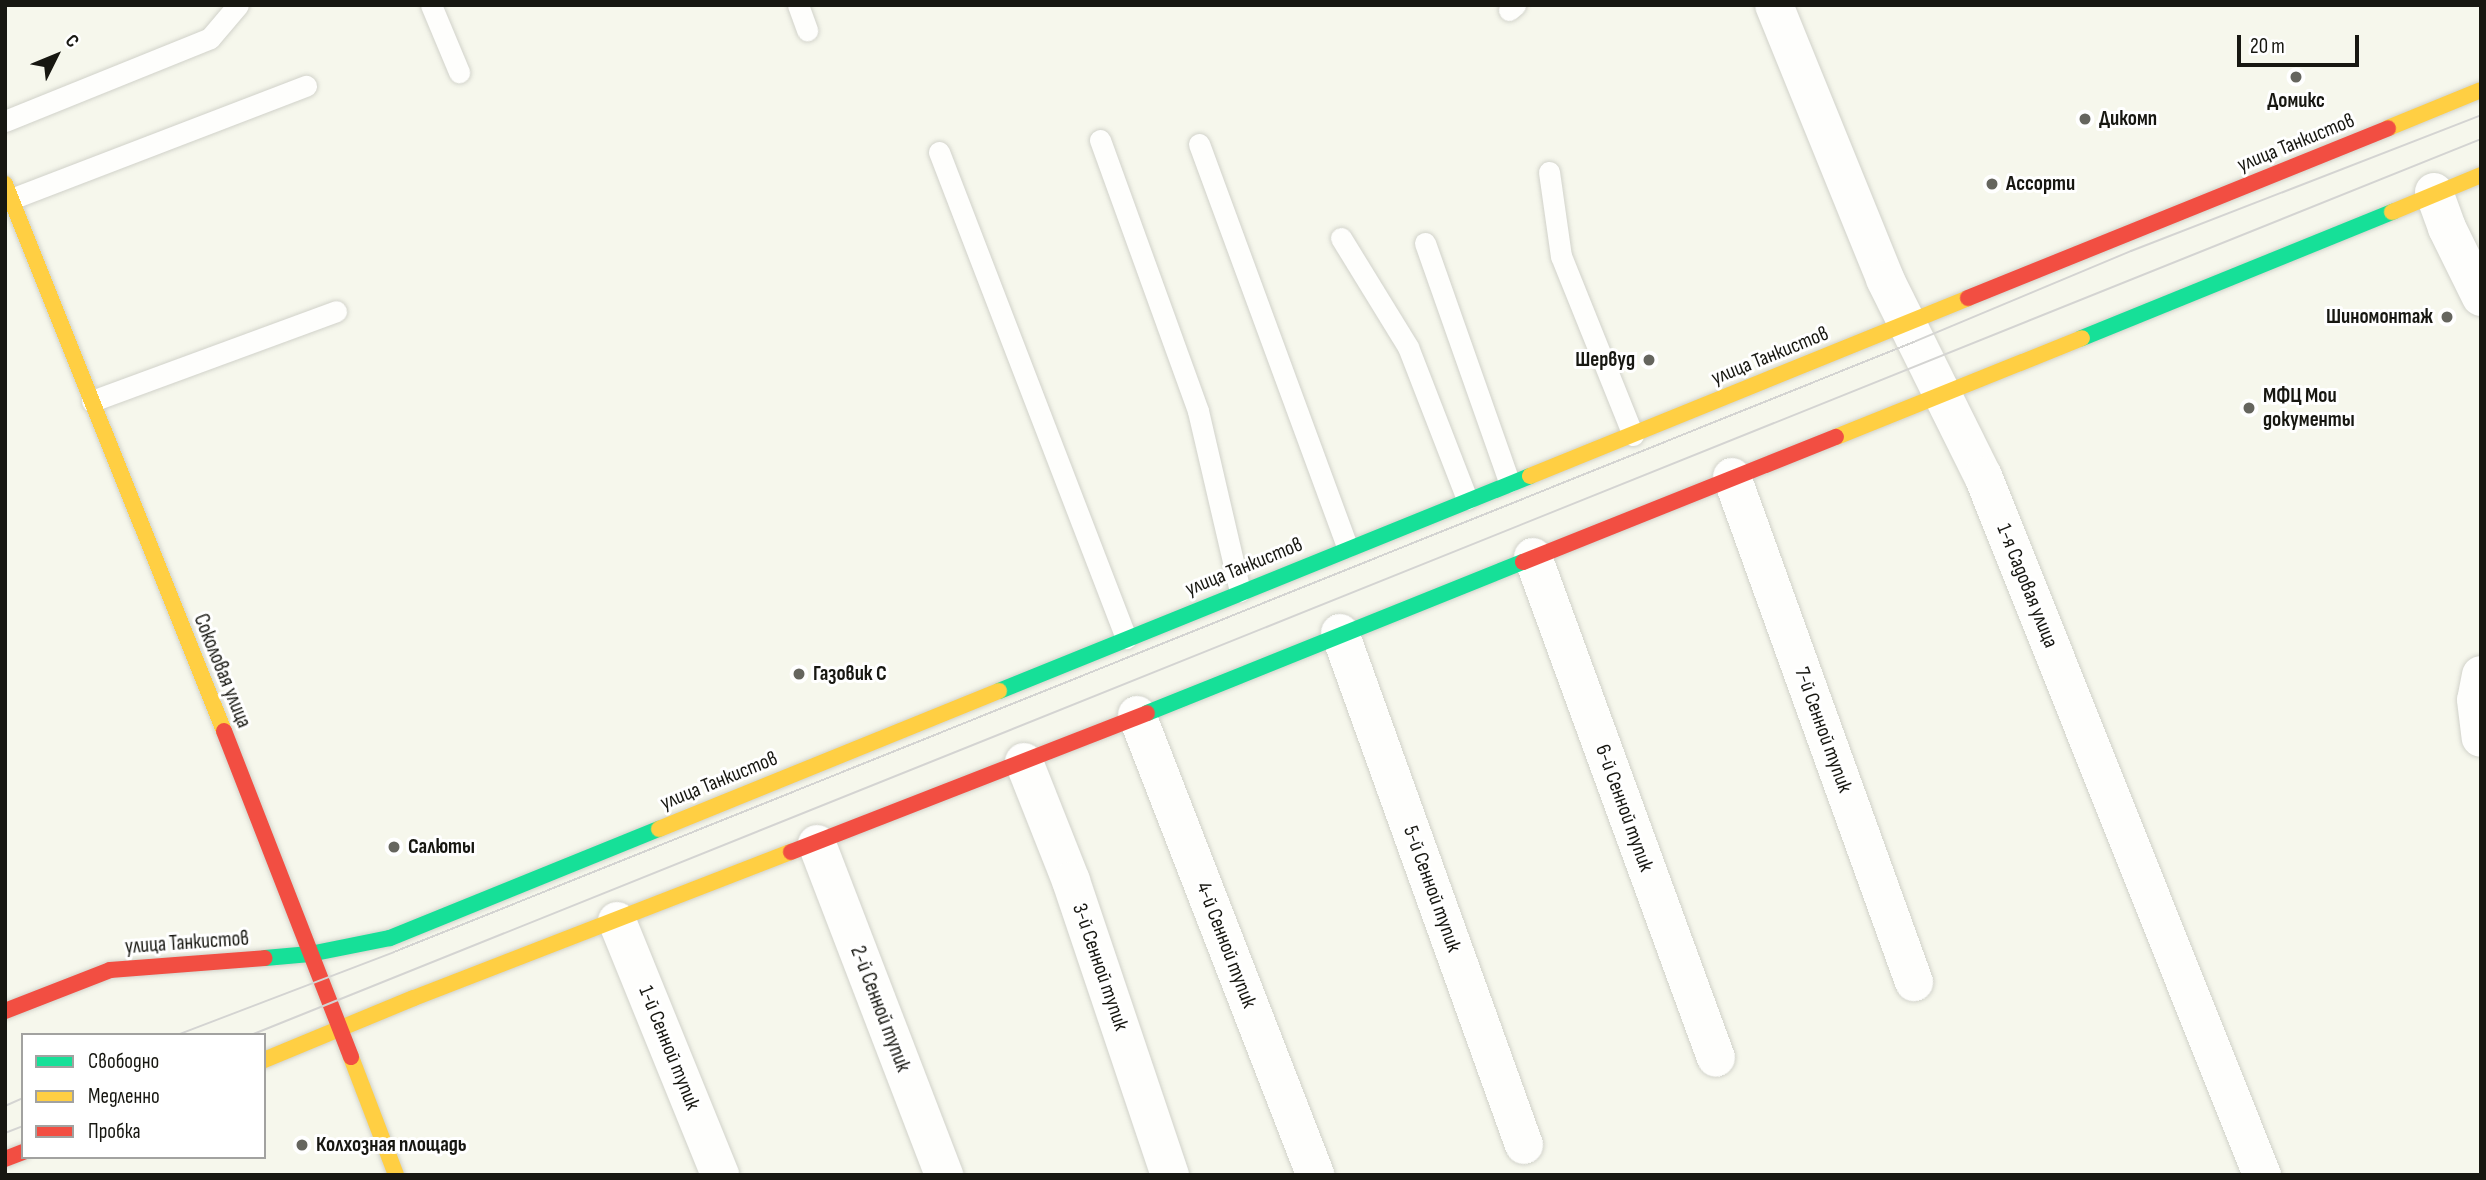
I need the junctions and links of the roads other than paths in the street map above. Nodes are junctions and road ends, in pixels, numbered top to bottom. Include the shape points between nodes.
1 (238, 5) edge
2 (431, 5) edge
3 (798, 5) edge
4 (1774, 5) edge
5 (807, 30) dead end
6 (459, 72) dead end
7 (306, 86) dead end
8 (2481, 90) edge
9 (5, 121) edge
10 (1100, 140) dead end
11 (1199, 144) dead end
12 (939, 152) dead end
13 (1549, 172) dead end
14 (2481, 175) edge
15 (8, 192) edge
16 (2434, 192) junction
17 (1340, 238) dead end
18 (1425, 243) dead end
19 (2481, 297) edge
20 (336, 311) dead end
21 (1907, 322) junction
22 (1942, 394) junction
23 (92, 401) junction
24 (1633, 435) junction
25 (1732, 477) junction
26 (1509, 482) junction
27 (1467, 499) junction
28 (1347, 547) junction
29 (1533, 557) junction
30 (1240, 591) junction
31 (1340, 633) junction
32 (1126, 638) junction
33 (2481, 675) edge
34 (1138, 715) junction
35 (2481, 737) edge
36 (1024, 762) junction
37 (817, 844) junction
38 (617, 921) junction
39 (310, 954) junction
40 (1914, 982) dead end
41 (5, 1011) edge
42 (341, 1030) junction
43 (1716, 1058) dead end
44 (266, 1059) edge
45 (1524, 1144) dead end
46 (396, 1175) edge
47 (720, 1175) edge
48 (944, 1175) edge
49 (1170, 1175) edge
50 (1314, 1175) edge
51 (2262, 1175) edge

1 - 9 lane via 210,38
2 - 6 lane
3 - 5 lane
4 - 21 street, 1-я Садовая улица via 1885,279
7 - 15 lane
8 - 21 main road, улица Танкистов
10 - 30 lane via 1198,411
11 - 28 lane
12 - 32 lane
13 - 24 lane via 1561,256
14 - 16 main road
15 - 23 main road, Соколовая улица
16 - 19 street
16 - 22 main road
17 - 27 lane via 1408,347
18 - 26 lane
20 - 23 lane
21 - 22 street, 1-я Садовая улица
21 - 24 main road, улица Танкистов
22 - 25 main road
22 - 51 street, 1-я Садовая улица via 1983,476
23 - 39 main road, Соколовая улица
24 - 26 main road, улица Танкистов
25 - 29 main road
25 - 40 street, 7-й Сенной тупик
26 - 27 main road, улица Танкистов
27 - 28 main road, улица Танкистов
28 - 30 main road, улица Танкистов
29 - 31 main road
29 - 43 street, 6-й Сенной тупик
30 - 32 main road, улица Танкистов
31 - 34 main road
31 - 45 street, 5-й Сенной тупик
32 - 39 main road, улица Танкистов via 390,937
33 - 35 street via 2476,699
34 - 36 main road
34 - 50 street, 4-й Сенной тупик
36 - 37 main road
36 - 49 street, 3-й Сенной тупик via 1071,881
37 - 38 main road
37 - 48 street, 2-й Сенной тупик
38 - 42 main road
38 - 47 street, 1-й Сенной тупик
39 - 41 main road, улица Танкистов via 110,970
39 - 42 main road, Соколовая улица
42 - 44 main road
42 - 46 main road, Соколовая улица

